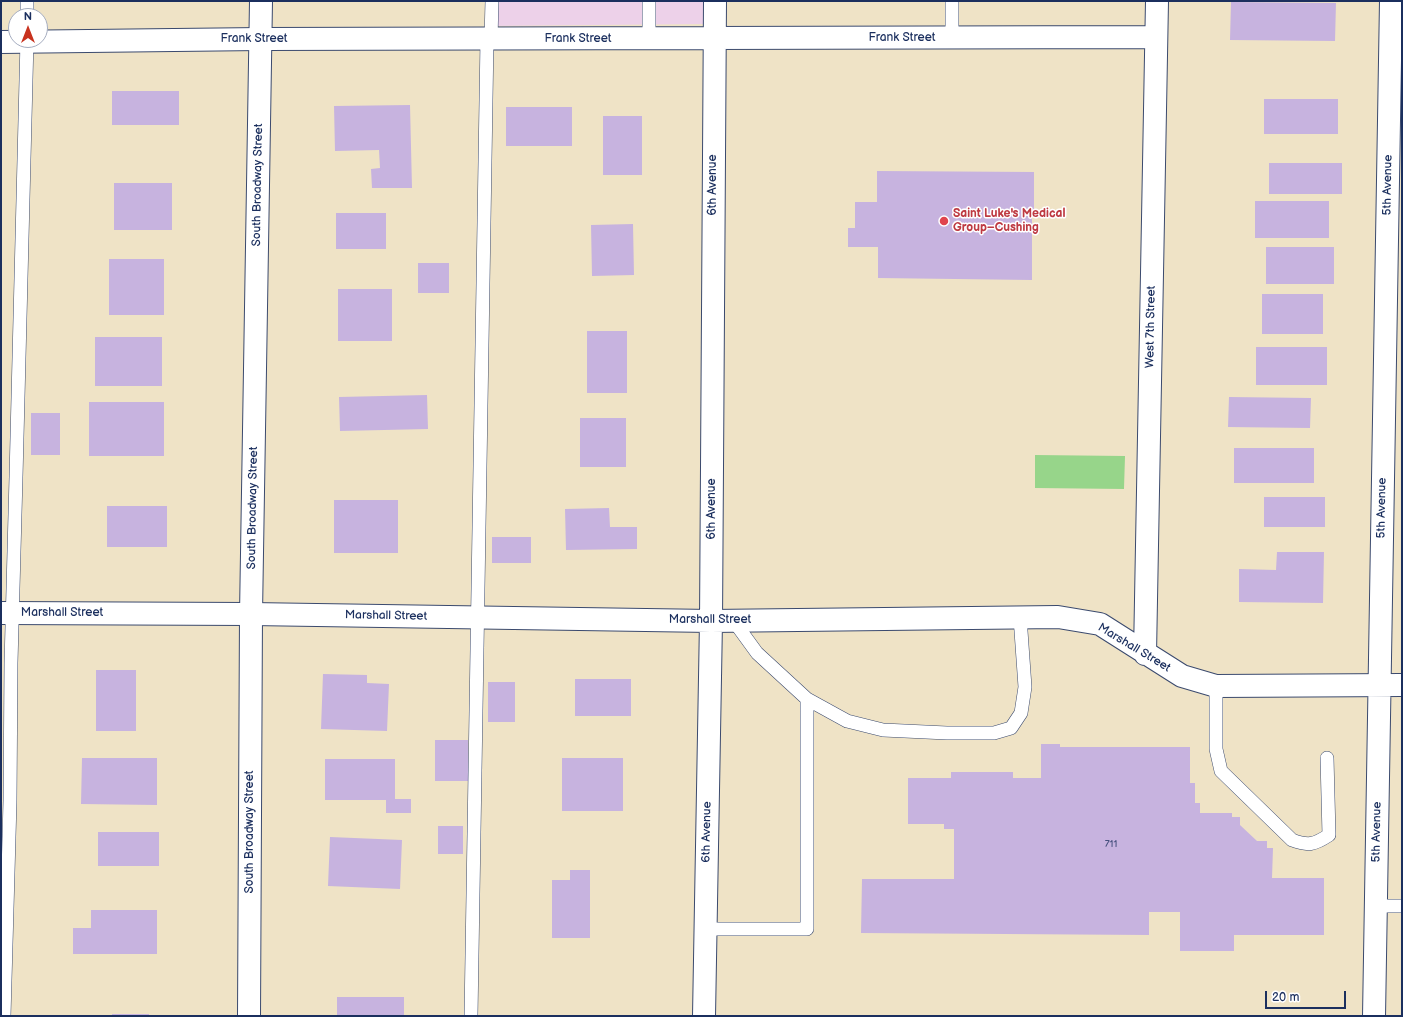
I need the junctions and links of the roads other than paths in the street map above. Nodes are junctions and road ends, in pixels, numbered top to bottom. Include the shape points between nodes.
1 (261, 1) edge
2 (492, 1) edge
3 (649, 1) edge
4 (715, 1) edge
5 (952, 1) edge
6 (1157, 1) edge
7 (1391, 1) edge
8 (1156, 37) junction
9 (952, 38) junction
10 (261, 39) junction
11 (489, 39) junction
12 (649, 39) junction
13 (714, 39) junction
14 (48, 41) edge
15 (27, 48) edge
16 (1395, 178) edge
17 (7, 613) edge
18 (251, 614) junction
19 (477, 617) junction
20 (1020, 617) junction
21 (733, 620) junction
22 (711, 621) junction
23 (1145, 654) junction
24 (1379, 685) junction
25 (1402, 685) edge
26 (1216, 686) junction
27 (807, 699) junction
28 (1327, 758) dead end
29 (1376, 906) junction
30 (1402, 906) edge
31 (706, 929) junction
32 (4, 1016) edge
33 (248, 1016) edge
34 (471, 1016) edge
35 (704, 1016) edge
36 (1374, 1016) edge

1 - 10 street, South Broadway Street
2 - 11 lane
3 - 12 lane
4 - 13 street, 6th Avenue
5 - 9 lane
6 - 8 street, West 7th Street
7 - 16 street, 5th Avenue
8 - 9 street, Frank Street
8 - 23 street, West 7th Street
9 - 13 street, Frank Street
10 - 11 street, Frank Street
10 - 14 street, Frank Street
10 - 18 street, South Broadway Street
11 - 12 street, Frank Street
11 - 19 lane
12 - 13 street, Frank Street
13 - 22 street, 6th Avenue
15 - 17 lane
16 - 24 street, 5th Avenue
17 - 18 street, Marshall Street
17 - 32 lane via 10,801
18 - 19 street, Marshall Street
18 - 33 street, South Broadway Street
19 - 22 street, Marshall Street
19 - 34 lane
20 - 21 street, Marshall Street
20 - 23 street, Marshall Street via 1058,617 1100,624
20 - 27 lane via 1026,687 1021,713 1011,728 994,733 883,730 847,721
21 - 22 street, Marshall Street
21 - 27 lane via 757,653
22 - 31 street, 6th Avenue
23 - 26 street, Marshall Street via 1182,676
24 - 25 street, Marshall Street
24 - 26 street, Marshall Street
24 - 29 street, 5th Avenue
26 - 28 lane via 1216,750 1221,771 1292,840 1306,845 1318,842 1328,835
27 - 31 lane via 807,929
29 - 30 lane
29 - 36 street, 5th Avenue
31 - 35 street, 6th Avenue

